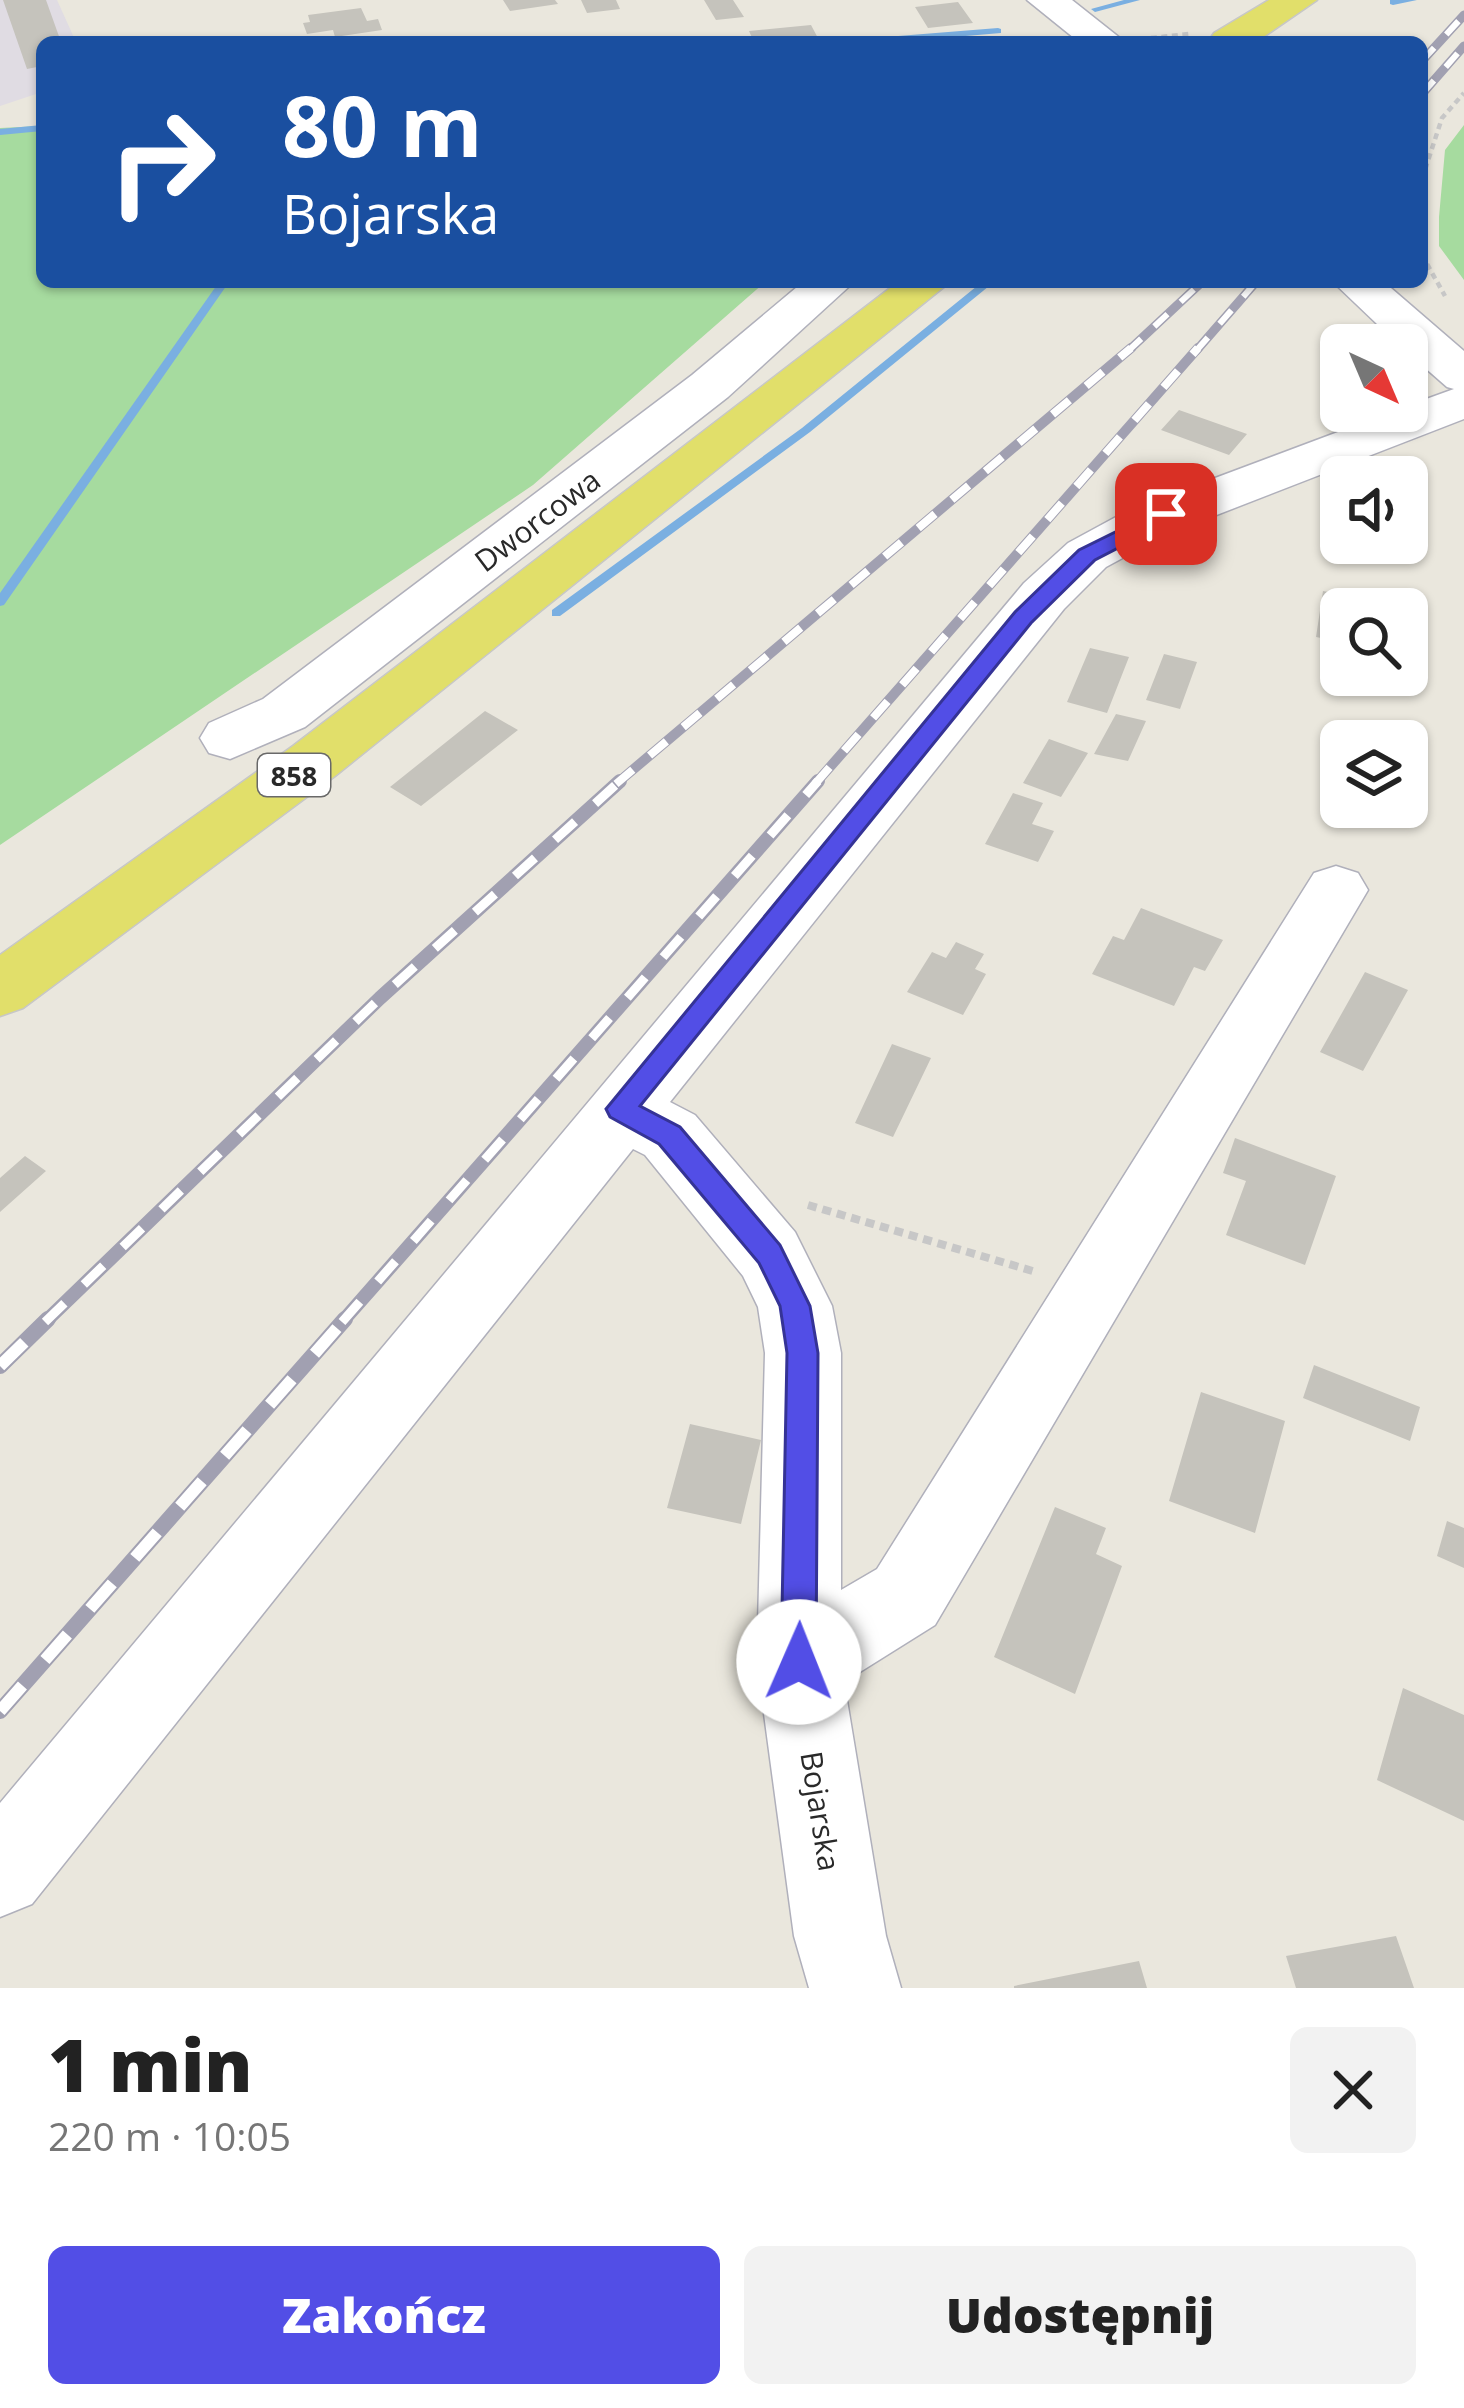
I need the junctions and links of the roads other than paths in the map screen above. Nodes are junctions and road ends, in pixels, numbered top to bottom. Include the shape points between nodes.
1 (1017, 0) edge
2 (1046, 0) edge
3 (1316, 3) edge
4 (1057, 36) edge
5 (1097, 36) edge
6 (1242, 36) edge
7 (1285, 36) edge
8 (824, 288) edge
9 (920, 288) edge
10 (1364, 288) edge
11 (775, 331) junction
12 (835, 356) junction
13 (1464, 377) edge
14 (1464, 402) edge
15 (230, 738) dead end
16 (1336, 890) dead end
17 (0, 991) edge
18 (620, 1109) junction
19 (799, 1662) junction
20 (0, 1872) edge
21 (855, 1988) edge

1 - 4 street
2 - 5 street
3 - 6 main road
3 - 7 main road
8 - 11 street, Dworcowa
9 - 12 main road, 858
10 - 13 street
11 - 12 street
11 - 15 street, Dworcowa via 284,713
12 - 17 main road, 858 via 314,760
14 - 18 street via 1166,514 1087,555 1023,617
16 - 19 street via 906,1597
18 - 19 street, Bojarska via 670,1135 706,1175 769,1254 795,1306 802,1353
18 - 20 street
19 - 21 street, Bojarska

